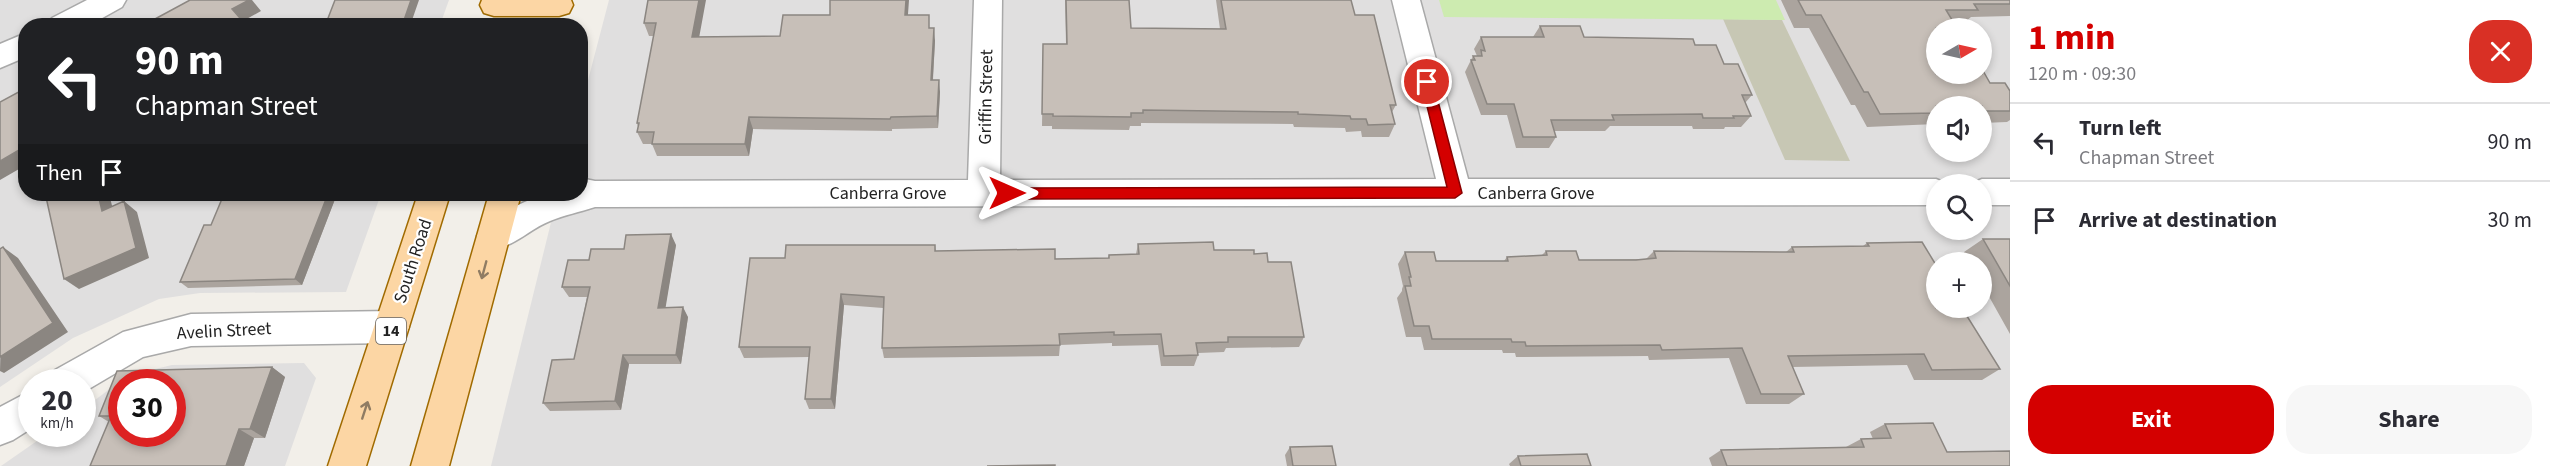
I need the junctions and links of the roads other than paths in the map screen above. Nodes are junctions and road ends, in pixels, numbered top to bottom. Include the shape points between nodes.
1 (112, 0) edge
2 (988, 0) edge
3 (1406, 0) edge
4 (493, 10) edge
5 (557, 10) edge
6 (77, 18) edge
7 (18, 48) edge
8 (0, 57) edge
9 (588, 192) edge
10 (1926, 192) edge
11 (1992, 192) edge
12 (2010, 192) edge
13 (984, 193) junction
14 (1455, 193) junction
15 (432, 201) edge
16 (503, 201) edge
17 (564, 201) edge
18 (494, 236) junction
19 (392, 327) junction
20 (90, 369) edge
21 (18, 416) edge
22 (0, 428) edge
23 (347, 466) edge
24 (430, 466) edge

1 - 6 street
2 - 13 street, Griffin Street
3 - 14 street
4 - 5 main road
7 - 8 street
9 - 13 street, Canberra Grove
10 - 14 street, Canberra Grove
11 - 12 street
13 - 14 street, Canberra Grove
15 - 19 main road, South Road / 14
16 - 18 main road
17 - 18 street, Canberra Grove
18 -> 24 main road
19 - 20 street, Avelin Street via 191,330 135,343
23 -> 19 main road, South Road / 14
21 - 22 street

